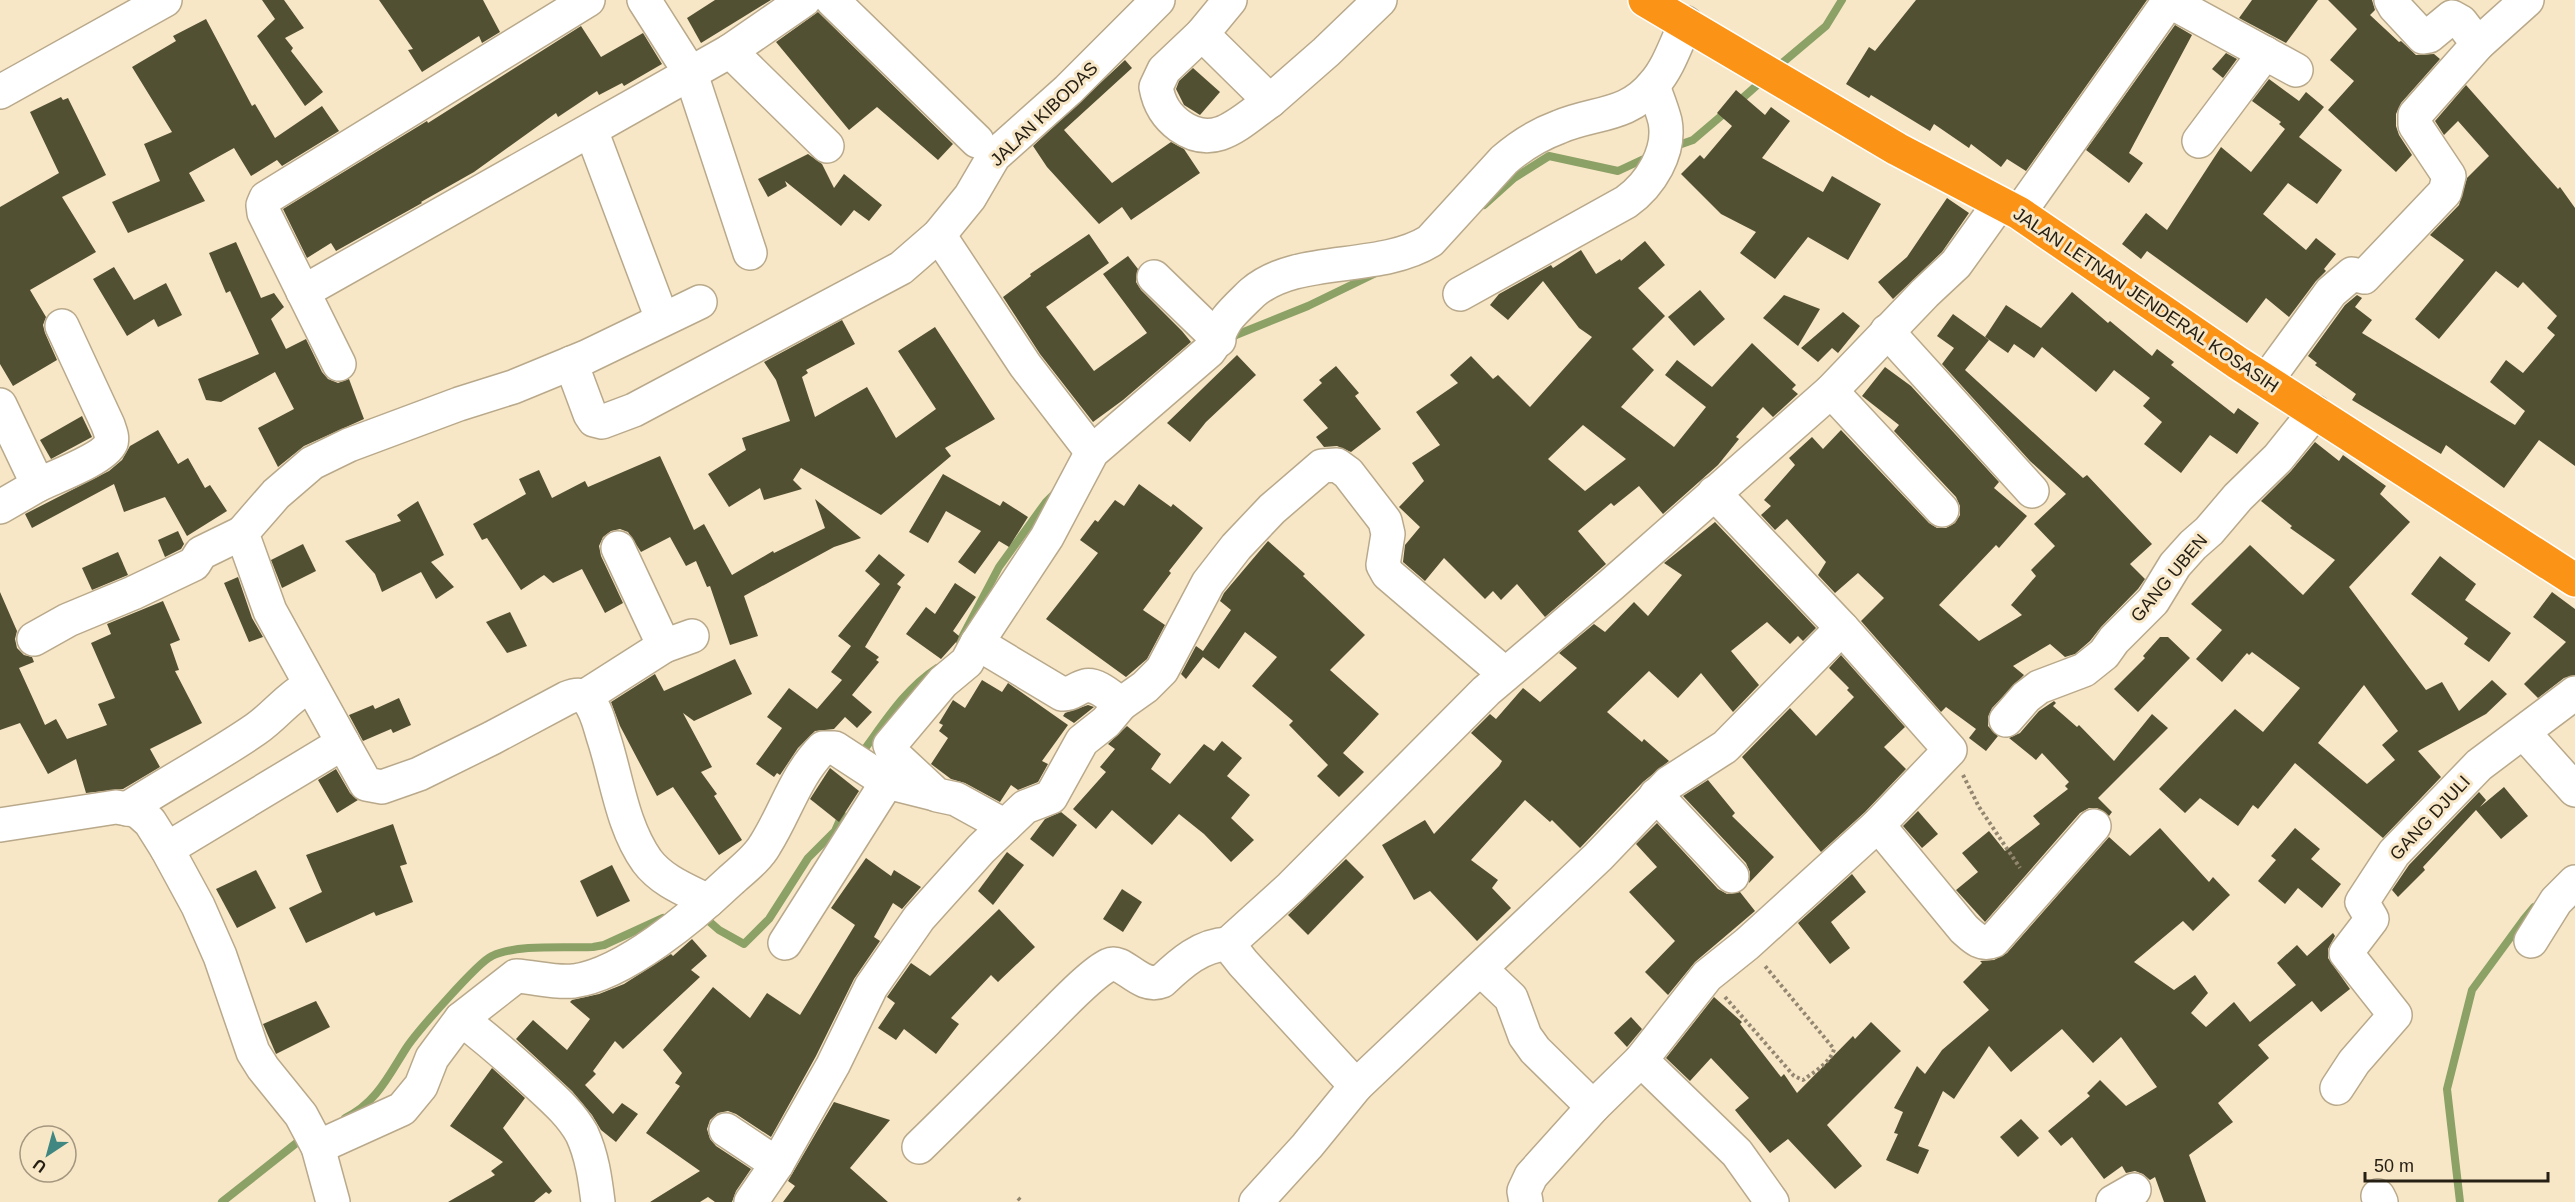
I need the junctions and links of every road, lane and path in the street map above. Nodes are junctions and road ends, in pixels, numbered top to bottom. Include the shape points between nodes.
1 (165, 0) edge
2 (588, 0) edge
3 (644, 0) edge
4 (804, 0) edge
5 (832, 0) edge
6 (1158, 0) edge
7 (1230, 0) edge
8 (1379, 0) edge
9 (1645, 0) edge
10 (2391, 0) edge
11 (2527, 0) edge
12 (2169, 1) edge
13 (1686, 23) junction
14 (1202, 34) junction
15 (2478, 44) junction
16 (730, 51) junction
17 (2265, 53) junction
18 (2296, 70) dead end
19 (691, 74) junction
20 (1653, 86) junction
21 (0, 92) edge
22 (1270, 101) junction
23 (591, 130) junction
24 (977, 141) dead end
25 (2199, 141) dead end
26 (827, 146) dead end
27 (2009, 208) junction
28 (939, 235) junction
29 (750, 253) dead end
30 (1154, 277) dead end
31 (303, 292) junction
32 (1461, 294) dead end
33 (700, 302) dead end
34 (662, 319) junction
35 (62, 326) dead end
36 (1887, 331) junction
37 (1218, 340) junction
38 (571, 363) junction
39 (339, 364) dead end
40 (2266, 381) junction
41 (1831, 391) junction
42 (0, 405) edge
43 (2315, 412) junction
44 (1092, 452) junction
45 (38, 485) junction
46 (2032, 491) dead end
47 (1714, 493) junction
48 (0, 507) edge
49 (1942, 510) dead end
50 (242, 533) junction
51 (618, 548) dead end
52 (2575, 580) edge
53 (1842, 628) junction
54 (34, 639) dead end
55 (976, 643) junction
56 (1505, 674) junction
57 (309, 686) junction
58 (2575, 693) edge
59 (584, 697) junction
60 (1121, 704) junction
61 (2006, 720) dead end
62 (2524, 733) junction
63 (343, 743) junction
64 (1950, 750) junction
65 (887, 782) junction
66 (2575, 790) edge
67 (937, 795) junction
68 (1656, 795) junction
69 (127, 809) junction
70 (0, 825) edge
71 (1878, 825) junction
72 (1005, 826) junction
73 (2094, 826) dead end
74 (167, 849) junction
75 (1732, 876) dead end
76 (2575, 882) edge
77 (2036, 892) junction
78 (708, 901) junction
79 (2531, 941) dead end
80 (786, 943) dead end
81 (1228, 944) junction
82 (1748, 944) junction
83 (1478, 971) junction
84 (1707, 976) junction
85 (461, 1018) junction
86 (1641, 1060) junction
87 (1356, 1086) junction
88 (2337, 1088) dead end
89 (1593, 1107) junction
90 (726, 1130) dead end
91 (318, 1147) junction
92 (919, 1148) dead end
93 (777, 1164) junction
94 (1018, 1198) dead end
95 (333, 1202) edge
96 (598, 1202) edge
97 (752, 1202) edge
98 (1022, 1202) edge
99 (1256, 1202) edge
100 (1526, 1202) edge
101 (1772, 1202) edge

1 - 21 street
2 - 31 street via 266,198 264,213
3 - 19 street
4 - 16 street
5 - 24 street
6 - 28 street, JALAN KIBODAS via 1068,90 994,156 970,197
7 - 14 street
8 - 22 street
9 - 13 highway, JALAN LETNAN JENDERAL KOSASIH
10 - 15 street via 2423,37 2452,17 2461,22
11 - 15 street
12 - 17 street
12 - 27 street
13 - 20 street
13 - 27 highway, JALAN LETNAN JENDERAL KOSASIH via 1897,148
14 - 22 street
14 - 22 street via 1164,70 1156,87 1162,108 1176,123 1191,133 1214,136
15 - 40 street via 2415,115 2415,125 2449,176 2445,192 2364,277 2352,274 2331,292
16 - 19 street
16 - 26 street
17 - 18 street
17 - 25 street
19 - 23 street
19 - 29 street
20 - 32 street via 1666,134 1647,183 1626,202
20 - 37 street via 1622,110 1560,126 1518,149 1441,232 1418,248 1345,265 1288,272 1270,280 1226,321
23 - 31 street
23 - 34 street
27 - 36 street
27 - 40 highway, JALAN LETNAN JENDERAL KOSASIH
28 - 38 street, JALAN KIBODAS via 901,268 617,417 602,422 594,420
28 - 44 street via 1025,365
30 - 37 street
31 - 39 street
33 - 34 street
34 - 38 street
35 - 45 street via 108,425 111,442 92,459
36 - 41 street
36 - 46 street
37 - 44 street
38 - 50 street via 349,445 312,463 276,494
40 - 43 highway, JALAN LETNAN JENDERAL KOSASIH
41 - 47 street
41 - 49 street
42 - 45 street
43 - 52 highway, JALAN LETNAN JENDERAL KOSASIH
43 - 61 street, GANG UBEN via 2278,458 2193,545 2153,601 2104,654 2084,670 2039,687
44 - 55 street via 1047,537
45 - 48 street
47 - 53 street
47 - 56 street
50 - 54 street via 201,553 194,564
50 - 57 street via 270,610
51 - 59 street via 678,641
53 - 64 street
53 - 68 street via 1725,747
55 - 60 street via 1062,694 1091,686
55 - 67 street via 967,662 943,682 890,745 894,754
56 - 60 street via 1388,574 1383,565 1388,534 1385,521 1348,473 1330,464 1313,471 1236,547 1208,583 1162,670
56 - 81 street
57 - 63 street
57 - 69 street via 217,755
58 - 62 street, GANG DJULI
59 - 63 street via 567,698 460,754 382,787 366,784
59 - 78 street via 598,720 633,840 656,872
60 - 72 street via 1082,741 1051,797 1025,807
62 - 66 street
62 - 88 street, GANG DJULI via 2479,765 2394,853 2362,902 2372,919 2346,953 2395,1015
63 - 74 street
64 - 71 street
64 - 77 path via 1979,807
65 - 67 street
65 - 78 street via 835,748 823,748 800,775 764,848
65 - 80 street
67 - 72 street via 956,799
68 - 75 street
68 - 83 street via 1598,857
69 - 70 street via 116,807
69 - 74 street via 150,822
71 - 77 street via 1964,929 1980,942 1993,941
71 - 82 street
72 - 93 street via 919,918 871,987 833,1065
73 - 77 street
74 - 91 street via 220,956 253,1052 300,1115
76 - 79 street via 2556,901
78 - 85 street via 672,932 607,970 576,981 516,976
81 - 87 street
81 - 92 street via 1199,951 1156,984 1144,982 1118,965 1107,965
82 - 84 street
82 - 84 path via 1834,1049 1820,1067 1803,1080 1794,1076
83 - 87 street
83 - 89 street via 1511,998 1525,1036 1535,1050
84 - 86 street
85 - 91 street via 402,1109
85 - 96 street via 565,1110 589,1151
86 - 89 street
86 - 101 street via 1737,1153
87 - 99 street
89 - 100 street via 1531,1176 1524,1191
90 - 93 street
91 - 95 street
93 - 97 street
94 - 98 path

